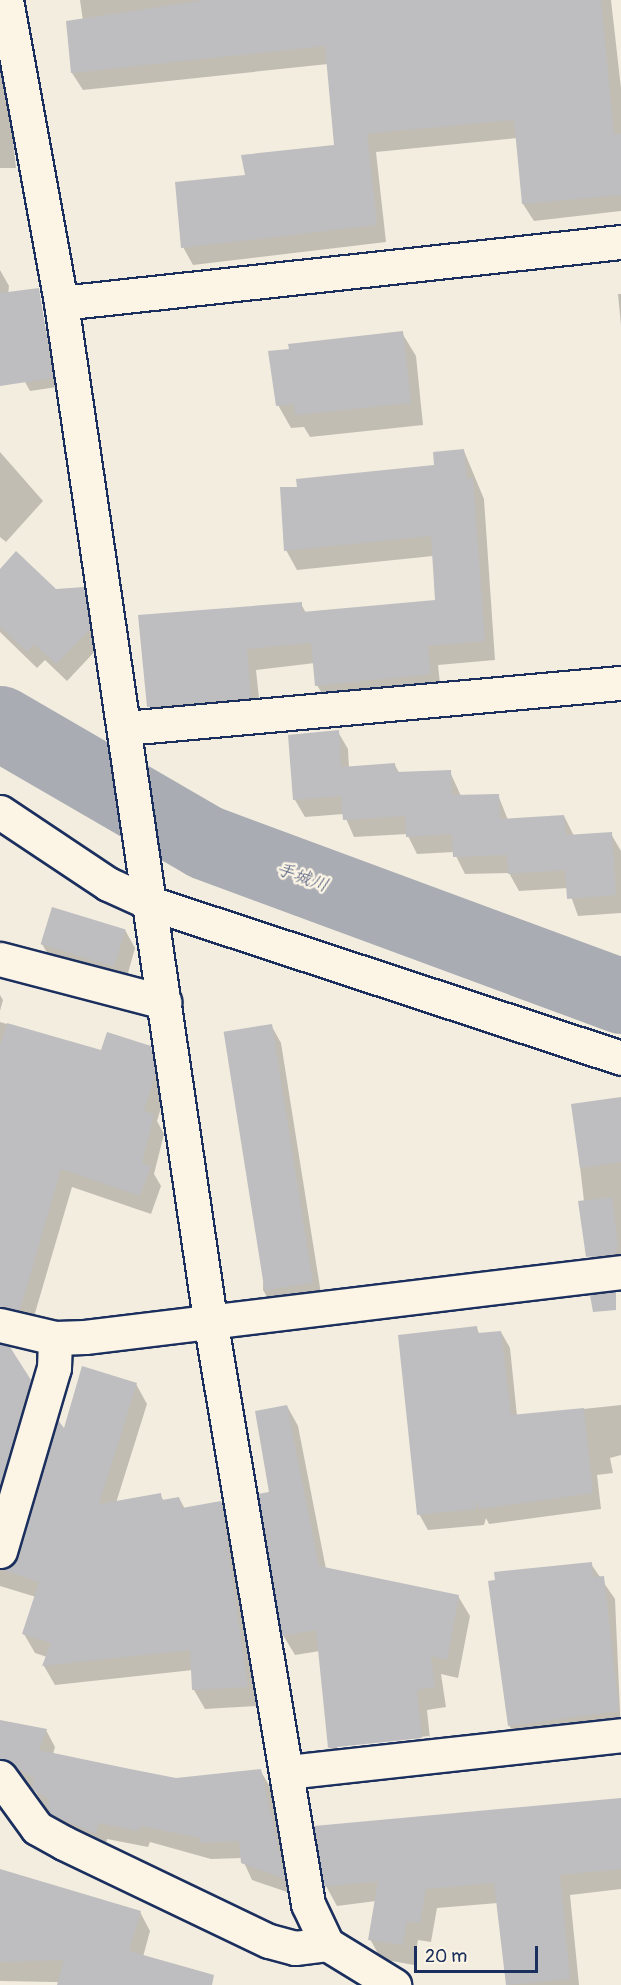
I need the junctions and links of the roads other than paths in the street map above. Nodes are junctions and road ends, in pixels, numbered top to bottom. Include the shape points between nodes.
1 (6, 0) edge
2 (621, 242) edge
3 (61, 303) junction
4 (621, 683) edge
5 (126, 738) junction
6 (0, 812) edge
7 (147, 890) junction
8 (0, 959) edge
9 (164, 1002) junction
10 (621, 1058) edge
11 (621, 1272) edge
12 (210, 1319) junction
13 (0, 1325) edge
14 (55, 1338) junction
15 (0, 1551) edge
16 (621, 1736) edge
17 (287, 1772) junction
18 (0, 1777) edge
19 (327, 1944) junction
20 (394, 1985) edge

1 - 3 street
2 - 3 street
3 - 5 street
4 - 5 street
5 - 7 street
6 - 7 street via 108,884
7 - 9 street
7 - 10 street
8 - 9 street
9 - 12 street
11 - 12 street
12 - 14 street
12 - 17 street
13 - 14 street
14 - 15 street via 54,1368
16 - 17 street
17 - 19 street via 308,1904
18 - 19 street via 37,1828 64,1843 269,1941 295,1948
19 - 20 street

